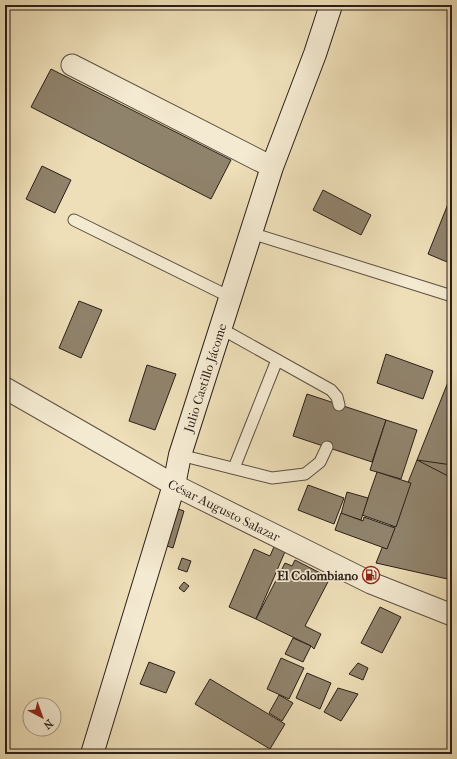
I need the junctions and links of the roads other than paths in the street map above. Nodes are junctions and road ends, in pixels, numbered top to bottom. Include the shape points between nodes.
1 (331, 5) edge
2 (72, 65) dead end
3 (272, 167) junction
4 (74, 220) dead end
5 (251, 233) junction
6 (452, 296) edge
7 (230, 297) junction
8 (220, 328) junction
9 (277, 360) junction
10 (5, 388) edge
11 (339, 405) dead end
12 (328, 447) dead end
13 (180, 455) junction
14 (234, 468) junction
15 (174, 485) junction
16 (452, 615) edge
17 (92, 754) edge

1 - 3 main road, Julio Castillo Jácome
2 - 3 street
3 - 5 main road, Julio Castillo Jácome
4 - 7 lane
5 - 6 lane
5 - 7 main road, Julio Castillo Jácome
7 - 8 main road, Julio Castillo Jácome
8 - 9 lane
8 - 13 main road, Julio Castillo Jácome
9 - 11 lane via 331,390
9 - 14 lane
10 - 15 street, César Augusto Salazar
12 - 14 lane via 320,462 304,474 272,478
13 - 14 lane
13 - 15 main road, Julio Castillo Jácome
15 - 16 street, César Augusto Salazar via 371,583
15 - 17 main road, Julio Castillo Jácome

